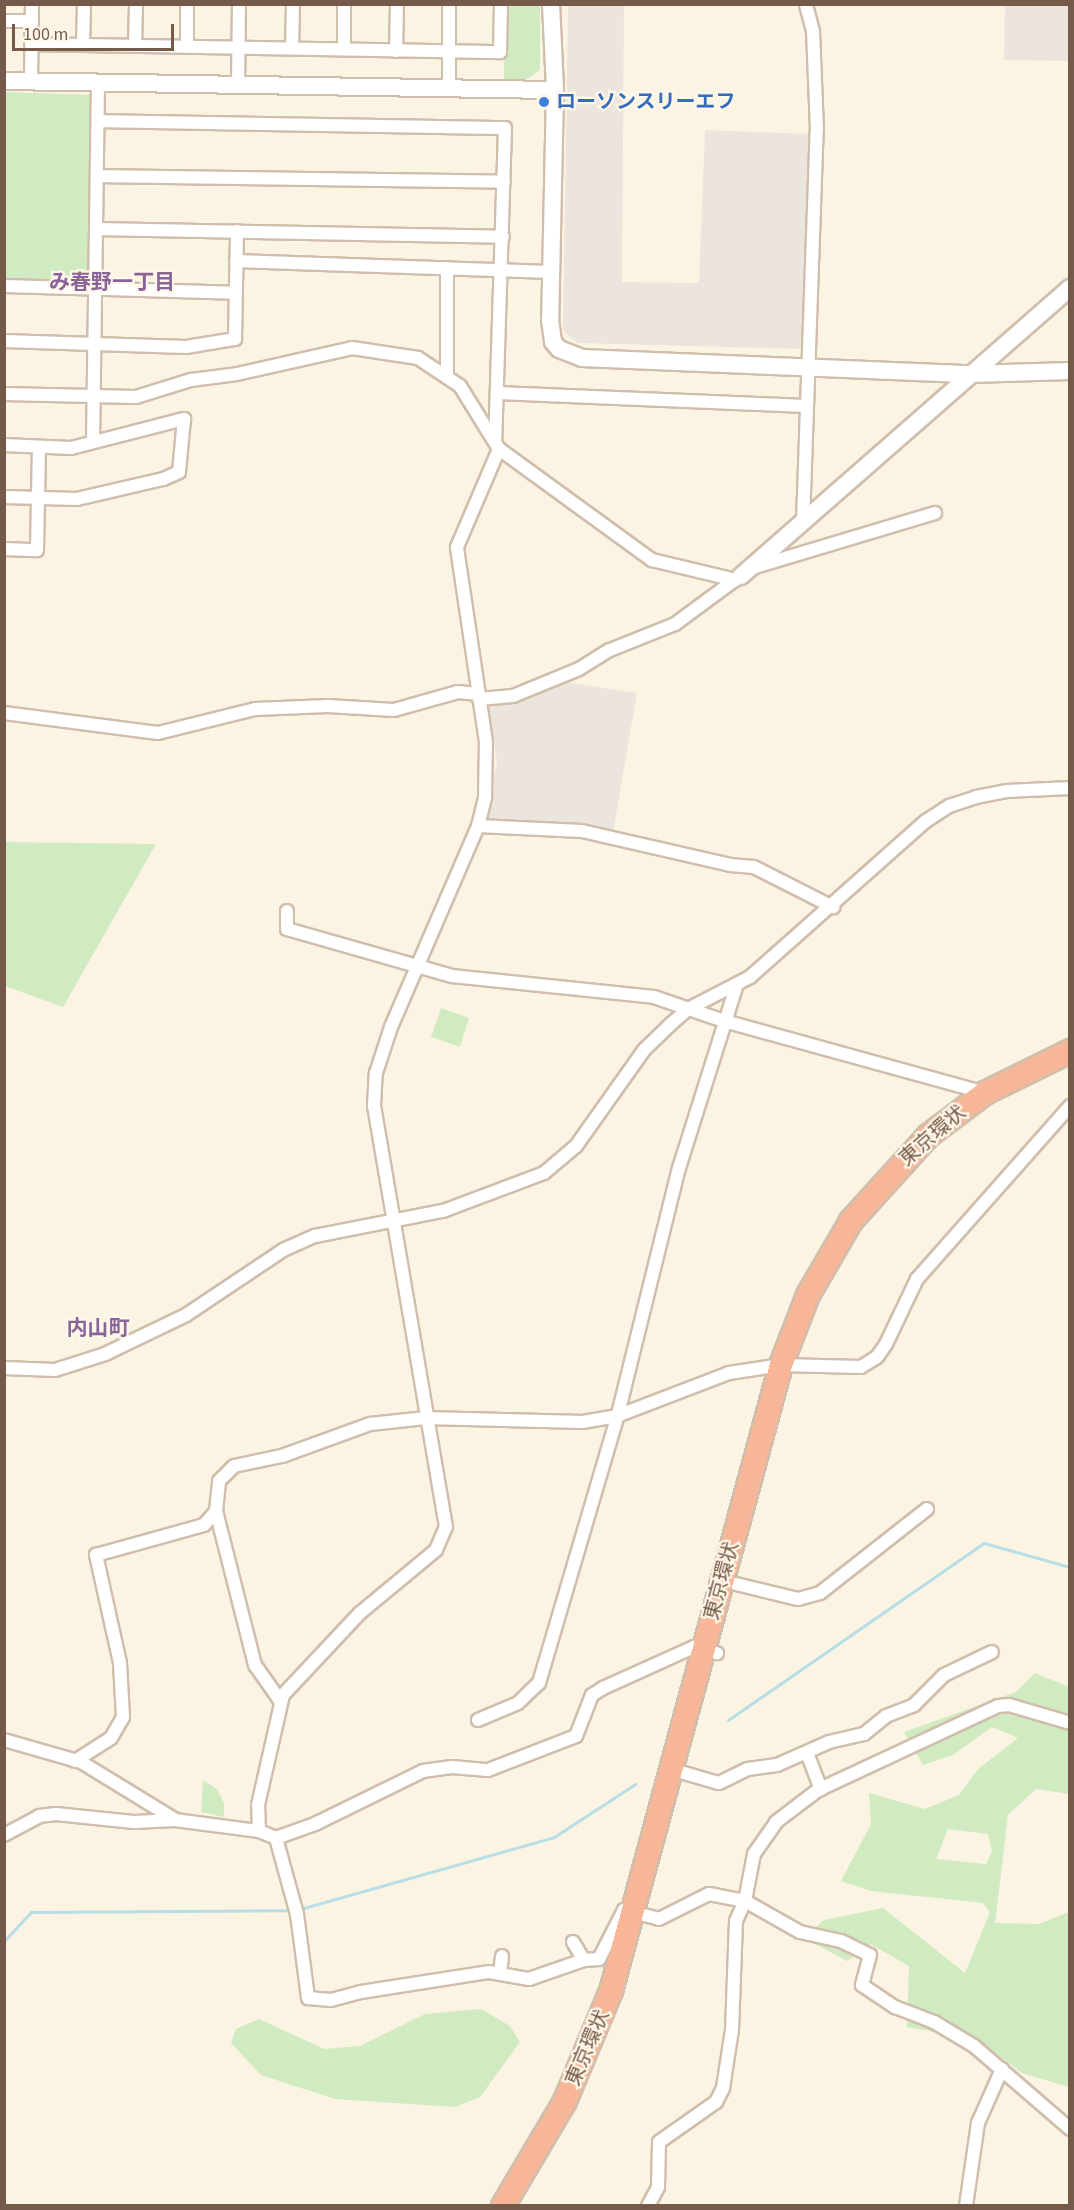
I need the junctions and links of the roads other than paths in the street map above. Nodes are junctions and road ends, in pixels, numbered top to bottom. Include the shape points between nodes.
1 (32, 4) edge
2 (84, 4) edge
3 (136, 4) edge
4 (187, 4) edge
5 (239, 4) edge
6 (292, 4) edge
7 (344, 4) edge
8 (397, 4) edge
9 (449, 4) edge
10 (501, 4) edge
11 (551, 4) edge
12 (806, 4) edge
13 (4, 21) edge
14 (32, 21) junction
15 (31, 45) junction
16 (83, 45) junction
17 (135, 45) junction
18 (187, 46) junction
19 (238, 48) junction
20 (292, 48) junction
21 (344, 49) junction
22 (396, 51) junction
23 (448, 51) junction
24 (4, 81) edge
25 (31, 82) junction
26 (98, 83) junction
27 (238, 86) junction
28 (449, 89) junction
29 (555, 90) junction
30 (98, 121) junction
31 (97, 176) junction
32 (504, 182) junction
33 (96, 229) junction
34 (237, 231) junction
35 (503, 237) junction
36 (236, 261) junction
37 (447, 268) junction
38 (502, 271) junction
39 (551, 272) junction
40 (4, 286) edge
41 (1070, 288) edge
42 (95, 289) junction
43 (235, 293) junction
44 (4, 341) edge
45 (94, 344) junction
46 (809, 365) junction
47 (1070, 371) edge
48 (447, 374) junction
49 (970, 374) junction
50 (498, 393) junction
51 (4, 394) edge
52 (93, 396) junction
53 (806, 406) junction
54 (93, 442) junction
55 (497, 445) junction
56 (4, 446) edge
57 (39, 447) junction
58 (4, 497) edge
59 (38, 498) junction
60 (935, 513) dead end
61 (803, 522) junction
62 (4, 549) edge
63 (742, 575) junction
64 (479, 697) junction
65 (4, 712) edge
66 (1070, 788) edge
67 (478, 826) junction
68 (833, 907) junction
69 (287, 911) dead end
70 (419, 964) junction
71 (736, 987) junction
72 (688, 1009) junction
73 (724, 1021) junction
74 (1070, 1051) edge
75 (1070, 1065) edge
76 (985, 1093) junction
77 (1070, 1106) edge
78 (391, 1222) junction
79 (789, 1364) junction
80 (4, 1368) edge
81 (617, 1416) junction
82 (426, 1418) junction
83 (927, 1509) dead end
84 (216, 1511) junction
85 (736, 1584) junction
86 (711, 1651) junction
87 (992, 1652) dead end
88 (282, 1702) junction
89 (478, 1720) dead end
90 (1070, 1722) edge
91 (4, 1740) edge
92 (807, 1753) junction
93 (75, 1761) junction
94 (684, 1773) junction
95 (820, 1789) junction
96 (175, 1820) junction
97 (259, 1831) junction
98 (4, 1835) edge
99 (276, 1838) junction
100 (745, 1901) junction
101 (640, 1915) junction
102 (573, 1942) dead end
103 (501, 1956) dead end
104 (584, 1960) junction
105 (500, 1973) junction
106 (1002, 2069) junction
107 (1070, 2129) edge
108 (503, 2205) edge
109 (521, 2205) edge
110 (648, 2205) edge
111 (966, 2205) edge

1 - 14 street
2 - 16 street
3 - 17 street
4 - 18 street
5 - 19 street
6 - 20 street
7 - 21 street
8 - 22 street
9 - 23 street
10 - 23 street via 500,52
11 - 29 street
12 - 46 street via 813,30 817,130
13 - 14 street
14 - 15 street
15 - 16 street
15 - 25 street
16 - 17 street
17 - 18 street
18 - 19 street
19 - 20 street
19 - 27 street
20 - 21 street
21 - 22 street
22 - 23 street
23 - 28 street
24 - 25 street
25 - 26 street
26 - 27 street
26 - 30 street
27 - 28 street
28 - 29 street
29 - 39 street
30 - 31 street
30 - 32 street via 505,128
31 - 32 street
31 - 33 street
32 - 35 street
33 - 34 street
33 - 42 street
34 - 35 street
34 - 36 street
35 - 38 street
36 - 37 street
36 - 43 street
37 - 38 street
37 - 48 street
38 - 39 street
38 - 50 street
39 - 46 street via 551,335 559,350 570,355
40 - 42 street
41 - 49 street
42 - 43 street
42 - 45 street
43 - 45 street via 235,339 186,347
44 - 45 street
45 - 52 street
46 - 49 street
46 - 53 street
47 - 49 street
48 - 52 street via 418,358 352,348 237,374 191,380 135,397
48 - 55 street via 460,386
49 - 61 street
50 - 53 street
50 - 55 street
51 - 52 street
52 - 54 street
53 - 61 street
54 - 57 street via 71,448
54 - 59 street via 184,419 179,472 77,499
55 - 63 street via 652,560
55 - 64 street via 457,547
56 - 57 street
57 - 59 street
58 - 59 street
59 - 62 street via 37,550
60 - 63 street
61 - 63 street
63 - 64 street via 675,624 610,650 579,669 513,696
64 - 65 street via 458,692 394,710 328,706 255,710 158,733
64 - 67 street via 488,771
66 - 68 street via 1007,790 949,806 901,840
67 - 68 street via 582,831 754,867
67 - 70 street
68 - 71 street
69 - 70 street via 287,929
70 - 72 street via 474,981 544,984 654,997
70 - 78 street via 390,1027 376,1073 376,1137
71 - 72 street
71 - 73 street
72 - 73 street
72 - 78 street via 644,1050 576,1146 544,1173 443,1211
73 - 76 street
73 - 81 street via 679,1168
74 - 76 highway, 東京環状
75 - 79 highway, 東京環状 via 1018,1089 979,1114 902,1181 839,1264
76 - 79 highway, 東京環状 via 928,1136 851,1221 808,1295
77 - 79 street via 917,1280 877,1358 850,1369
78 - 80 street via 315,1236 283,1250 186,1315 105,1354 55,1370
78 - 82 street
79 - 81 street via 710,1379
79 - 85 highway, 東京環状
79 - 86 highway, 東京環状
81 - 82 street via 564,1423
81 - 89 street via 539,1683 518,1703
82 - 84 street via 370,1424 282,1455 234,1466 219,1481
82 - 88 street via 446,1527 441,1541 425,1562 360,1613 313,1659 295,1678
83 - 85 street via 820,1593 798,1599
84 - 88 street via 255,1665
84 - 93 street via 204,1525 96,1555 120,1663 123,1717 111,1738
85 - 86 highway, 東京環状
86 - 94 highway, 東京環状
86 - 99 street via 694,1647 603,1688 592,1695 576,1736 488,1770 452,1767 423,1771 315,1824
86 - 101 highway, 東京環状
87 - 92 street via 944,1675 914,1705 886,1716 864,1734 829,1742
88 - 97 street via 258,1805
90 - 95 street via 1009,1705 998,1706
91 - 93 street
92 - 94 street via 777,1765 748,1769 719,1783
92 - 95 street
93 - 96 street
94 - 101 highway, 東京環状
95 - 100 street via 787,1811 762,1839 754,1854
96 - 97 street
96 - 98 street via 134,1822 56,1814 39,1816
97 - 99 street
99 - 105 street via 296,1910 308,1998 331,2000 453,1976
100 - 101 street via 709,1894 658,1919
100 - 106 street via 800,1932 842,1941 870,1955 862,1985 885,2001 934,2022 974,2046
100 - 110 street via 733,1939 732,2030 723,2088 716,2102 659,2142 658,2187
101 - 104 street via 624,1910 599,1959
101 - 108 highway, 東京環状 via 594,2038 565,2101
101 - 109 highway, 東京環状 via 615,2020 593,2075
102 - 104 street
103 - 105 street
104 - 105 street via 529,1979
106 - 107 street
106 - 111 street via 978,2122

